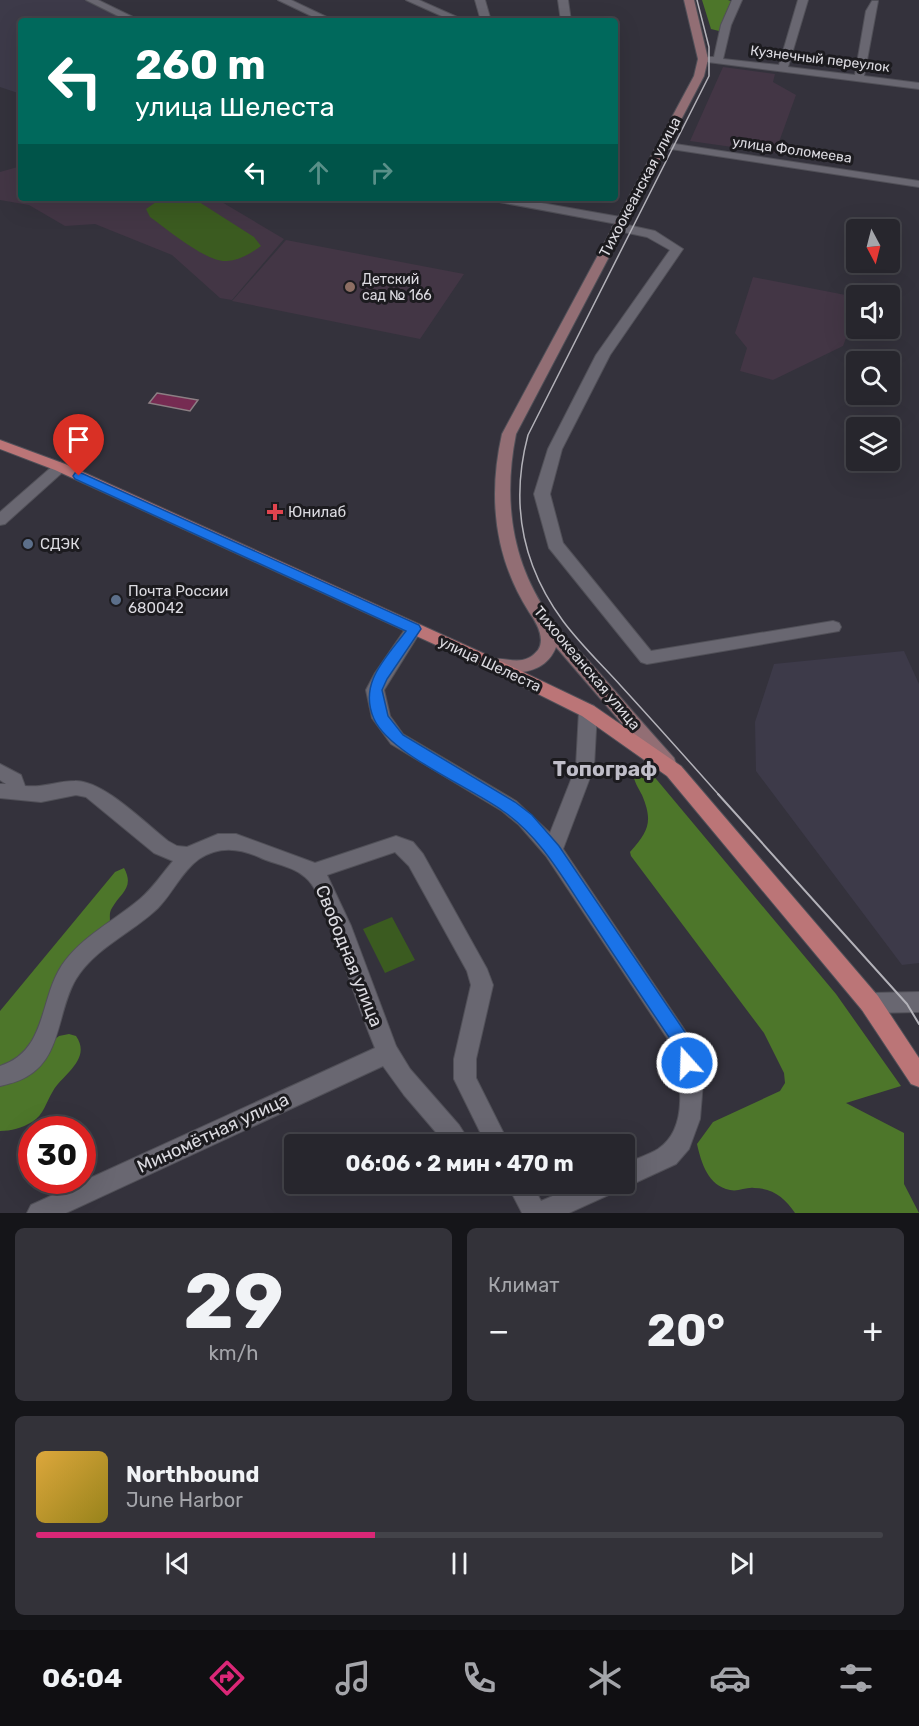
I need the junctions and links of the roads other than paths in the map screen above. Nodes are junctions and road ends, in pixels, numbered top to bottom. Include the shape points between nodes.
1 (91, 0) edge
2 (283, 0) edge
3 (411, 0) edge
4 (480, 0) edge
5 (563, 0) edge
6 (689, 0) edge
7 (737, 0) edge
8 (803, 0) edge
9 (874, 3) dead end
10 (130, 18) edge
11 (323, 18) edge
12 (454, 18) edge
13 (485, 18) edge
14 (566, 18) edge
15 (703, 59) junction
16 (718, 60) junction
17 (783, 68) junction
18 (859, 78) junction
19 (919, 86) edge
20 (662, 145) junction
21 (919, 184) edge
22 (509, 201) edge
23 (620, 224) junction
24 (0, 444) edge
25 (60, 467) junction
26 (0, 520) edge
27 (544, 621) junction
28 (833, 627) dead end
29 (414, 629) junction
30 (490, 663) junction
31 (588, 711) junction
32 (0, 771) edge
33 (674, 771) junction
34 (8, 793) edge
35 (553, 850) junction
36 (190, 855) junction
37 (313, 872) junction
38 (919, 1002) edge
39 (870, 1003) junction
40 (388, 1053) junction
41 (0, 1076) edge
42 (919, 1077) edge
43 (451, 1134) edge
44 (493, 1134) edge
45 (635, 1171) edge
46 (525, 1194) edge
47 (585, 1194) edge
48 (39, 1213) edge
49 (535, 1213) edge
50 (542, 1213) edge

1 - 10 street
2 - 11 street
3 - 12 street
4 - 13 street
5 - 14 street
6 - 15 main road
7 - 16 street
8 - 17 street
9 - 18 street
15 - 16 street, Кузнечный переулок
15 - 20 main road, Тихоокеанская улица via 699,76
16 - 17 street, Кузнечный переулок
17 - 18 street, Кузнечный переулок
18 - 19 street, Кузнечный переулок
20 - 21 street, улица Фоломеева
20 - 23 main road, Тихоокеанская улица
22 - 23 street
23 - 27 main road, Тихоокеанская улица via 509,434 503,455 500,492 509,547 517,576
23 - 28 street via 651,234 677,249 603,355 555,449 543,494 555,544 647,658
24 - 25 main road, улица Шелеста
25 - 26 street
25 - 29 main road, улица Шелеста
27 - 30 main road via 550,639 545,653 529,665 510,668
27 - 33 main road, Тихоокеанская улица
29 - 30 main road, улица Шелеста
29 - 35 street via 375,690 381,718 397,739 509,806
30 - 31 main road, улица Шелеста
31 - 33 main road, улица Шелеста
31 - 35 street via 585,767
32 - 34 street via 14,780
33 - 39 main road, Тихоокеанская улица
34 - 36 street via 53,794 76,788 91,792 161,847 175,854
35 - 45 street via 683,1044 692,1082 689,1119 681,1141 668,1156
36 - 37 street, Свободная улица via 205,845 233,840
36 - 41 street via 145,906 88,948 68,973 55,1000 40,1053 23,1068
37 - 40 street, Свободная улица via 335,917
37 - 44 street via 396,844 406,848 416,860 477,969 482,985 465,1059 465,1079
38 - 39 street
39 - 42 main road, Тихоокеанская улица
40 - 43 street, Свободная улица via 420,1099
40 - 48 street, Миномётная улица
46 - 49 street
47 - 50 street

